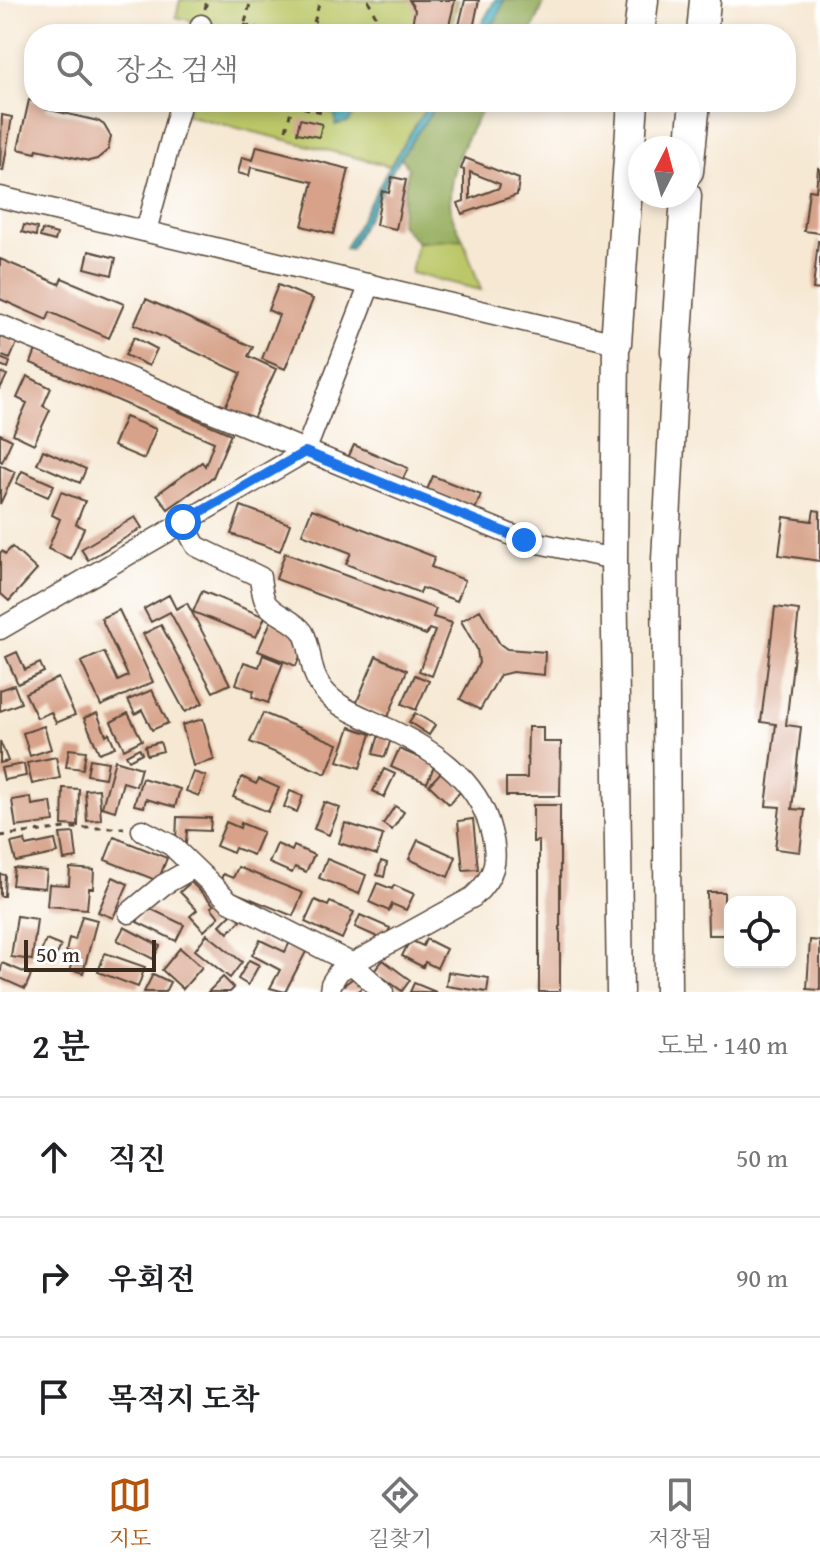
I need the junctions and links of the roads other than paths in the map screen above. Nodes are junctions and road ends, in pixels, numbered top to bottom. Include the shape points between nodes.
1 (643, 0) edge
2 (705, 0) edge
3 (640, 24) edge
4 (703, 24) edge
5 (178, 112) edge
6 (632, 112) edge
7 (694, 112) edge
8 (692, 136) edge
9 (1, 199) edge
10 (685, 208) edge
11 (146, 231) junction
12 (370, 284) junction
13 (0, 325) edge
14 (616, 343) junction
15 (676, 351) joint
16 (305, 452) junction
17 (183, 522) junction
18 (614, 559) junction
19 (0, 629) edge
20 (142, 830) road end
21 (193, 868) junction
22 (129, 913) dead end
23 (351, 963) junction
24 (330, 992) edge
25 (383, 992) edge
26 (620, 992) edge
27 (668, 992) edge

1 - 3 highway
2 - 4 highway
5 - 11 street
6 - 14 highway
7 - 8 highway
9 - 11 street
10 - 15 highway
11 - 12 street
12 - 14 street
12 - 16 street
13 - 16 street
14 - 18 main road
15 - 27 main road via 665,560
16 - 17 street
16 - 18 street via 524,540
17 - 19 street
17 - 23 street via 196,546 260,577 266,604 303,632 313,676 328,695 452,768 489,820 495,844 487,884 473,897
18 - 26 main road
20 - 21 street via 171,845
21 - 22 street
21 - 23 street via 229,901
23 - 24 street via 339,971
23 - 25 street

